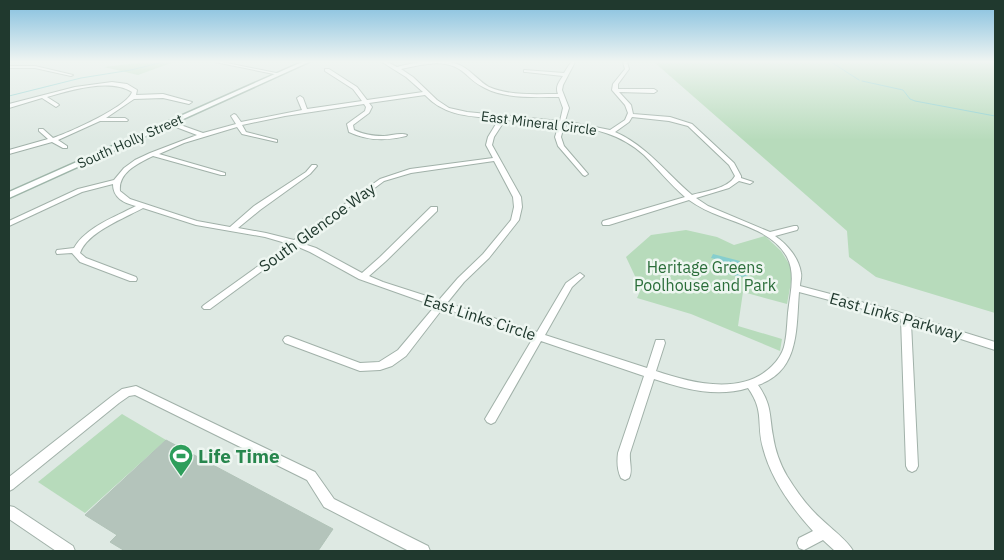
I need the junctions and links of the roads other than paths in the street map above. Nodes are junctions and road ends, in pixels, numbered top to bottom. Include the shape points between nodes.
1 (78, 88) edge
2 (132, 88) edge
3 (247, 88) edge
4 (355, 88) edge
5 (422, 88) edge
6 (490, 88) edge
7 (560, 88) edge
8 (615, 90) joint
9 (654, 92) dead end
10 (426, 93) junction
11 (561, 95) junction
12 (43, 97) junction
13 (133, 97) junction
14 (300, 98) dead end
15 (188, 102) dead end
16 (366, 102) junction
17 (56, 105) dead end
18 (9, 106) edge
19 (305, 112) junction
20 (631, 115) junction
21 (234, 116) dead end
22 (503, 118) junction
23 (100, 119) junction
24 (125, 120) dead end
25 (562, 123) junction
26 (166, 124) junction
27 (238, 124) junction
28 (41, 130) dead end
29 (611, 132) junction
30 (201, 134) junction
31 (404, 135) dead end
32 (192, 137) junction
33 (53, 140) junction
34 (275, 141) dead end
35 (65, 147) dead end
36 (9, 152) edge
37 (152, 154) junction
38 (496, 159) junction
39 (314, 166) dead end
40 (223, 174) dead end
41 (585, 174) dead end
42 (737, 179) junction
43 (117, 182) junction
44 (750, 182) dead end
45 (9, 195) edge
46 (691, 198) junction
47 (142, 206) junction
48 (434, 209) dead end
49 (606, 223) dead end
50 (9, 224) edge
51 (794, 228) dead end
52 (231, 230) junction
53 (769, 235) junction
54 (295, 242) junction
55 (76, 250) junction
56 (60, 252) dead end
57 (580, 276) dead end
58 (362, 277) junction
59 (133, 279) dead end
60 (796, 288) junction
61 (441, 304) junction
62 (207, 307) dead end
63 (906, 318) junction
64 (539, 337) junction
65 (288, 340) dead end
66 (660, 343) dead end
67 (995, 346) edge
68 (649, 373) junction
69 (751, 384) junction
70 (491, 419) dead end
71 (912, 466) dead end
72 (625, 474) dead end
73 (9, 485) edge
74 (9, 512) edge
75 (824, 532) junction
76 (804, 543) dead end
77 (68, 551) edge
78 (423, 551) edge
79 (846, 551) edge

1 - 12 street
2 - 13 street via 135,91
3 - 26 main road, South Holly Street
4 - 16 street
5 - 10 street, East Mineral Circle
6 - 11 street
7 - 11 street
8 - 9 street
8 - 20 street via 628,105
10 - 16 street
10 - 22 street, East Mineral Circle via 434,103 450,110
11 - 25 street via 566,108
12 - 17 street
12 - 18 street
13 - 15 street via 163,96
13 - 23 street
14 - 19 street
16 - 19 street
16 - 31 street via 368,110 350,124 351,131 378,139
19 - 27 street
20 - 29 street
20 - 42 street via 684,120 732,164
21 - 27 street
22 - 25 street, East Mineral Circle
22 - 38 street via 489,142
23 - 24 street
23 - 33 street
25 - 29 street, East Mineral Circle
25 - 41 street via 558,137 560,146
26 - 30 street
26 - 32 street
26 - 45 main road, South Holly Street
27 - 30 street
27 - 34 street via 246,134
28 - 33 street
29 - 46 street, East Mineral Circle via 642,149
30 - 32 street
32 - 37 street
33 - 35 street
33 - 36 street
37 - 40 street
37 - 43 street via 128,168
38 - 54 street, South Glencoe Way via 388,177
38 - 61 street via 517,197 515,220
39 - 52 street
42 - 44 street
42 - 46 street via 727,188
43 - 47 street, East Links Circle via 118,195
43 - 50 street via 80,190
46 - 49 street
46 - 53 street, East Mineral Circle
47 - 52 street, East Links Circle
47 - 55 street via 88,236
48 - 58 street
51 - 53 street
52 - 54 street, East Links Circle
53 - 60 street, East Mineral Circle via 793,262 797,273
54 - 58 street, East Links Circle
54 - 62 street, South Glencoe Way
55 - 56 street
55 - 59 street via 83,260
57 - 64 street via 569,285
58 - 61 street, East Links Circle
60 - 63 street, East Links Parkway
60 - 69 street, East Links Circle via 785,359 774,372
61 - 64 street, East Links Circle
61 - 65 street via 402,353 381,371 350,364
63 - 67 street, East Links Parkway
63 - 71 street
64 - 68 street, East Links Circle
64 - 70 street
66 - 68 street
68 - 69 street, East Links Circle via 706,388
68 - 72 street via 624,453
69 - 75 street via 766,408 767,436 778,472 792,495
73 - 78 street via 115,400 136,390 311,476 329,503
74 - 77 street
75 - 76 street
75 - 79 street

